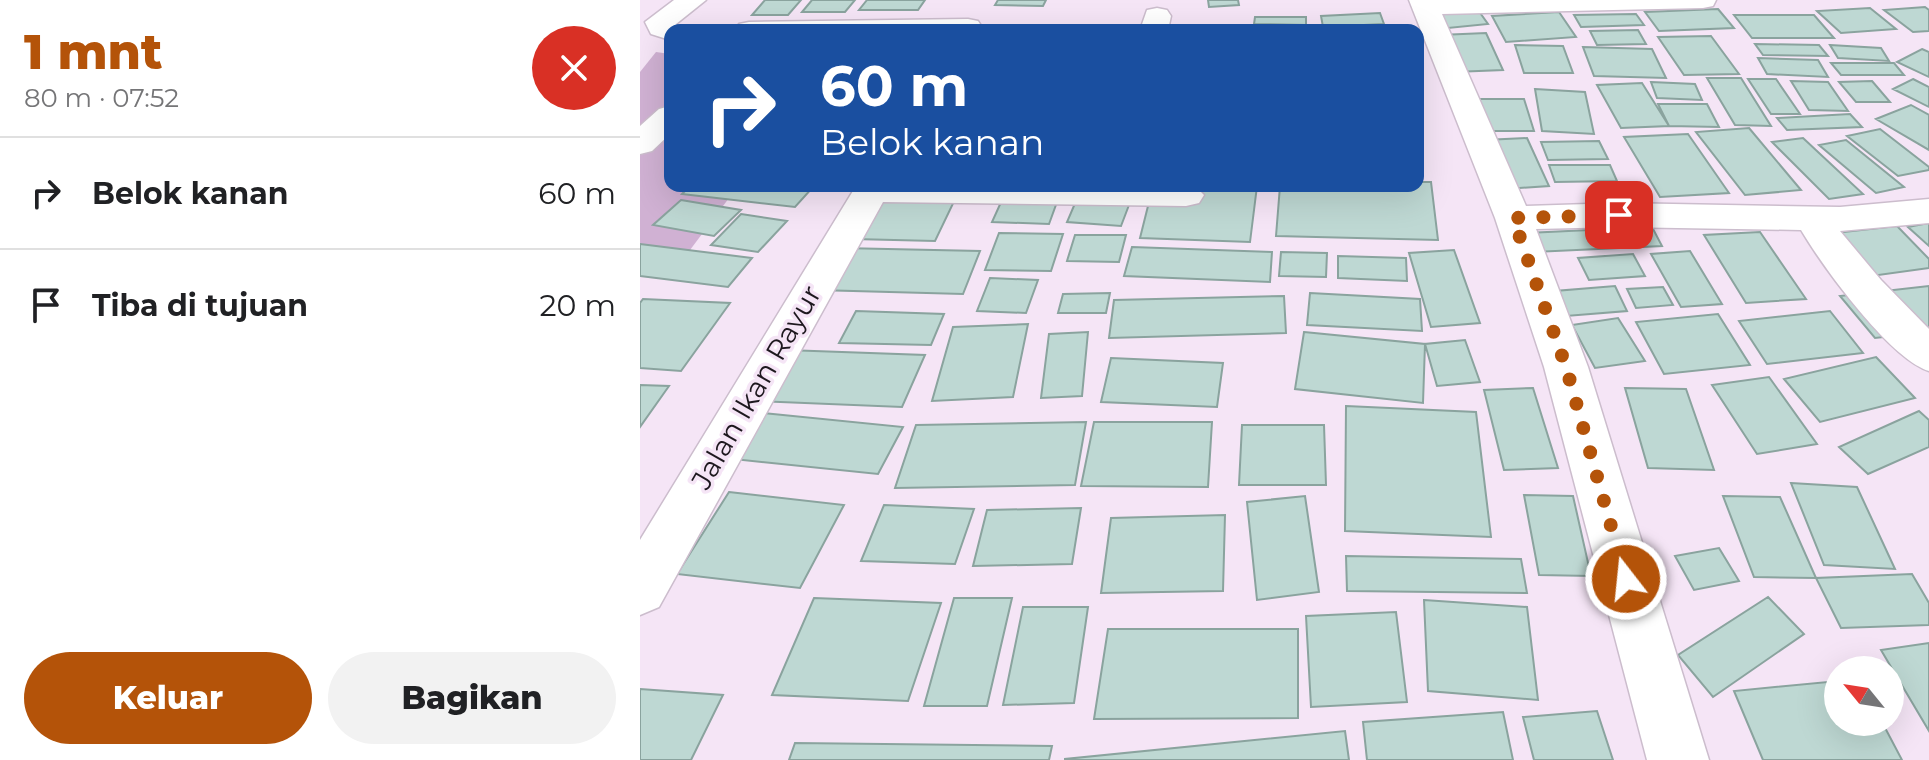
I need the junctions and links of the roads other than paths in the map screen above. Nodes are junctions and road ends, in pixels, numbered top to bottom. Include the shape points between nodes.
1 (693, 0) edge
2 (1703, 0) edge
3 (985, 3) dead end
4 (1423, 3) edge
5 (970, 24) edge
6 (664, 29) edge
7 (664, 107) edge
8 (640, 144) edge
9 (871, 192) edge
10 (1145, 192) edge
11 (1186, 195) dead end
12 (1929, 211) edge
13 (1513, 218) junction
14 (1813, 219) junction
15 (1929, 355) edge
16 (640, 589) edge
17 (1678, 760) edge

1 - 6 street via 659,22
2 - 4 street
3 - 5 street
4 - 13 street
7 - 8 street
9 - 16 street, Jalan Ikan Rayur
10 - 11 street
12 - 14 street
13 - 14 street
13 - 17 street via 1566,367
14 - 15 street via 1868,293

